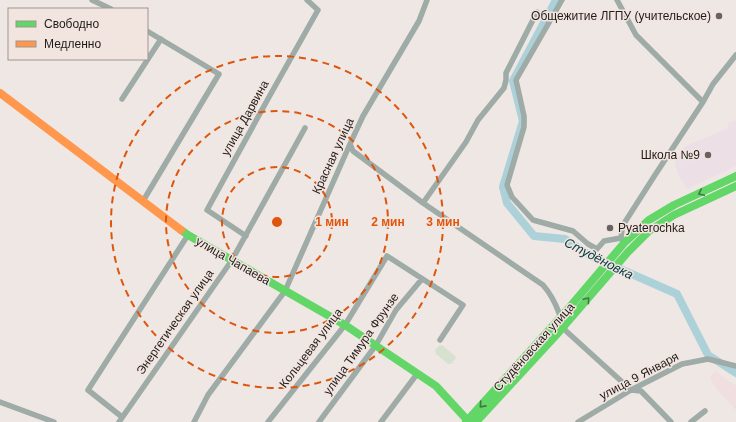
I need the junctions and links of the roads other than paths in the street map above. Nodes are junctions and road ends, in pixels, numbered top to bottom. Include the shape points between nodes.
1 (92, 0) edge
2 (307, 0) edge
3 (427, 0) edge
4 (562, 0) edge
5 (617, 0) edge
6 (109, 8) edge
7 (537, 12) dead end
8 (148, 32) edge
9 (161, 39) junction
10 (736, 55) edge
11 (148, 59) edge
12 (147, 60) edge
13 (0, 93) edge
14 (122, 99) dead end
15 (703, 102) junction
16 (305, 128) dead end
17 (350, 144) junction
18 (736, 176) edge
19 (736, 186) edge
20 (143, 201) junction
21 (423, 203) junction
22 (188, 235) junction
23 (246, 236) junction
24 (624, 244) junction
25 (232, 260) junction
26 (422, 279) junction
27 (285, 291) junction
28 (572, 312) junction
29 (560, 318) junction
30 (345, 325) junction
31 (558, 329) junction
32 (440, 340) dead end
33 (376, 345) junction
34 (736, 366) edge
35 (417, 374) junction
36 (631, 390) junction
37 (0, 402) edge
38 (705, 411) dead end
39 (120, 420) edge
40 (54, 422) edge
41 (194, 422) edge
42 (268, 422) edge
43 (320, 422) edge
44 (382, 422) edge
45 (470, 422) edge
46 (578, 422) edge
47 (671, 422) edge
48 (691, 422) edge

1 - 6 street
2 - 23 street, улица Дарвина via 318,10 207,210
3 - 17 street, Красная улица via 419,21 363,116
4 - 24 street via 516,80 524,127 507,185 512,197 533,220 573,230 597,249 604,241
5 - 15 street via 636,35
7 - 21 street via 506,73 504,88 478,120 466,142
8 - 9 street
9 - 11 street
9 - 20 street via 219,74
10 - 15 street via 713,84
12 - 14 street
13 - 20 street, улица Чапаева
15 - 24 street via 625,222 622,230
16 - 23 street, Энергетическая улица
17 - 21 street via 353,151
17 - 27 street, Красная улица
18 -> 24 street via 659,213
19 - 24 street via 674,215
20 - 22 street, улица Чапаева
21 - 29 street via 542,285 550,293
22 - 25 street, улица Чапаева
22 - 39 street via 88,390
23 - 25 street, Энергетическая улица
24 - 28 street, Студёновская улица
25 - 27 street, улица Чапаева
25 - 39 street, Энергетическая улица
26 - 30 street, Кольцевая улица via 387,256
26 - 32 street, Кольцевая улица via 463,305
26 - 33 street, улица Тимура Фрунзе via 396,310
27 - 30 street, улица Чапаева
27 - 41 street, Красная улица via 208,395
28 - 29 street, Студёновская улица
28 - 31 street, Студёновская улица
29 - 31 street, Студёновская улица
30 - 33 street, улица Чапаева
30 - 42 street, Кольцевая улица
31 - 36 street
31 - 45 street, Студёновская улица
33 - 35 street, улица Чапаева
33 - 43 street, улица Тимура Фрунзе
34 - 36 street, улица 9 Января via 708,358 682,364
35 - 44 street
35 - 45 street, улица Чапаева via 436,386
36 - 46 street, улица 9 Января
36 - 47 street via 641,391
37 - 40 street
38 - 48 street

